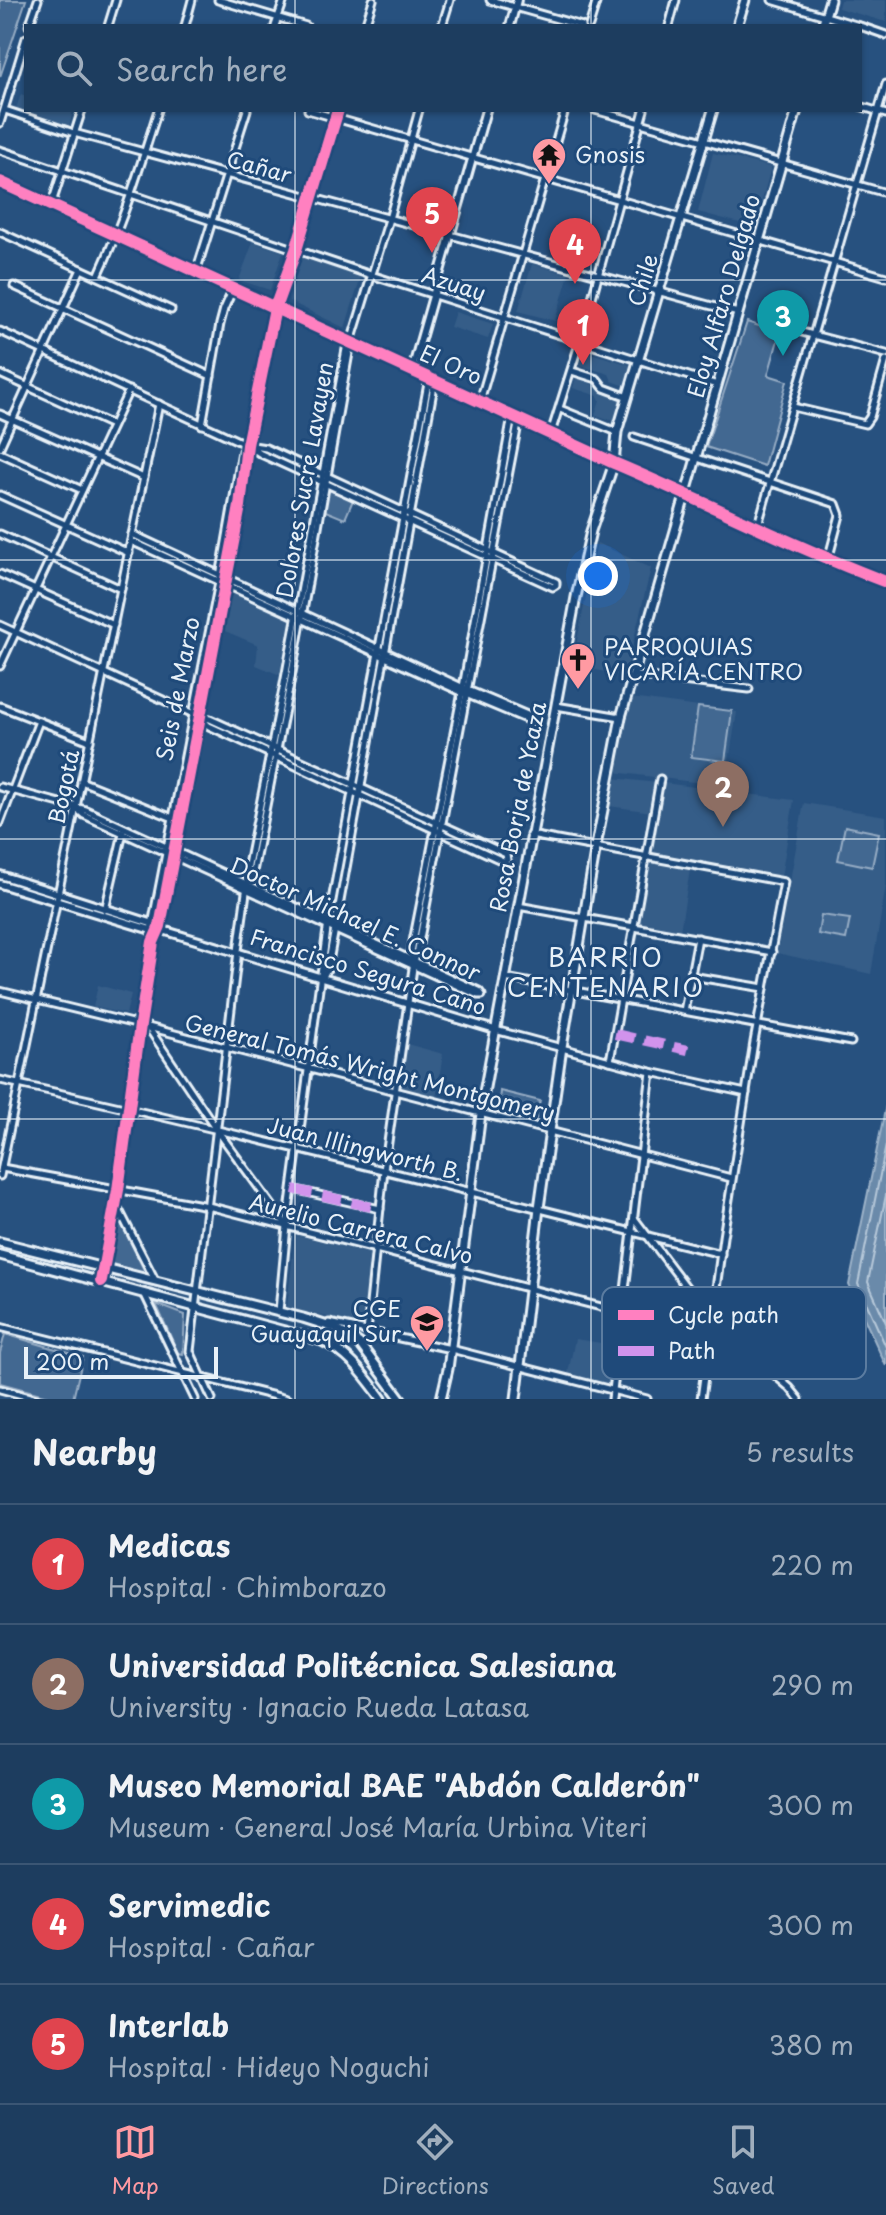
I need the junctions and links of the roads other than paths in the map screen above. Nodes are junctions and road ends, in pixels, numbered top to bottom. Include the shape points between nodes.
1 (38, 0) edge
2 (116, 0) edge
3 (192, 0) edge
4 (218, 0) edge
5 (284, 0) edge
6 (373, 0) edge
7 (450, 0) edge
8 (490, 0) edge
9 (597, 0) edge
10 (676, 0) edge
11 (745, 0) edge
12 (772, 0) edge
13 (830, 0) edge
14 (516, 4) edge
15 (825, 15) junction
16 (278, 17) junction
17 (30, 24) edge
18 (109, 24) edge
19 (186, 24) edge
20 (276, 24) edge
21 (300, 24) edge
22 (366, 24) edge
23 (443, 24) edge
24 (511, 24) edge
25 (576, 24) edge
26 (590, 24) edge
27 (670, 24) edge
28 (738, 24) edge
29 (823, 24) edge
30 (854, 24) edge
31 (862, 27) edge
32 (886, 35) edge
33 (24, 45) edge
34 (886, 84) edge
35 (862, 107) edge
36 (5, 110) junction
37 (878, 111) junction
38 (81, 112) edge
39 (157, 112) edge
40 (246, 112) edge
41 (315, 112) edge
42 (337, 112) edge
43 (419, 112) edge
44 (485, 112) edge
45 (564, 112) edge
46 (602, 112) edge
47 (643, 112) edge
48 (712, 112) edge
49 (796, 112) edge
50 (886, 114) edge
51 (335, 118) junction
52 (0, 123) edge
53 (640, 123) junction
54 (74, 133) junction
55 (412, 140) junction
56 (705, 142) junction
57 (0, 150) edge
58 (145, 152) junction
59 (472, 157) junction
60 (781, 163) junction
61 (62, 171) junction
62 (227, 174) junction
63 (546, 179) junction
64 (0, 182) edge
65 (857, 186) junction
66 (132, 193) junction
67 (886, 193) edge
68 (312, 198) junction
69 (618, 199) junction
70 (51, 206) junction
71 (681, 217) junction
72 (389, 219) junction
73 (212, 221) junction
74 (0, 232) edge
75 (117, 235) junction
76 (450, 235) junction
77 (759, 240) junction
78 (296, 250) junction
79 (523, 255) junction
80 (835, 262) junction
81 (81, 269) junction
82 (196, 272) junction
83 (371, 275) junction
84 (598, 275) junction
85 (98, 276) junction
86 (886, 277) edge
87 (14, 286) dead end
88 (233, 289) junction
89 (659, 292) junction
90 (433, 294) junction
91 (275, 308) junction
92 (62, 309) junction
93 (171, 310) dead end
94 (738, 313) junction
95 (505, 317) junction
96 (771, 324) dead end
97 (0, 331) edge
98 (813, 336) junction
99 (580, 341) junction
100 (351, 342) junction
101 (44, 351) junction
102 (886, 357) edge
103 (638, 361) junction
104 (412, 370) junction
105 (572, 371) junction
106 (0, 374) edge
107 (211, 376) junction
108 (432, 379) junction
109 (717, 386) junction
110 (27, 387) junction
111 (129, 390) junction
112 (628, 397) junction
113 (480, 401) junction
114 (159, 404) junction
115 (793, 407) junction
116 (560, 409) junction
117 (0, 414) edge
118 (516, 417) junction
119 (12, 420) junction
120 (112, 425) junction
121 (202, 425) junction
122 (617, 432) junction
123 (551, 433) junction
124 (634, 437) dead end
125 (247, 445) junction
126 (0, 450) edge
127 (97, 458) junction
128 (696, 459) junction
129 (614, 463) junction
130 (144, 478) junction
131 (324, 479) junction
132 (771, 484) junction
133 (82, 490) junction
134 (686, 493) junction
135 (0, 495) edge
136 (406, 517) junction
137 (66, 525) junction
138 (757, 528) junction
139 (0, 534) edge
140 (132, 538) junction
141 (129, 553) junction
142 (490, 555) junction
143 (52, 556) junction
144 (828, 560) junction
145 (0, 574) edge
146 (223, 580) junction
147 (886, 582) edge
148 (121, 589) junction
149 (36, 591) junction
150 (300, 614) junction
151 (0, 625) edge
152 (114, 625) junction
153 (17, 632) junction
154 (382, 652) junction
155 (0, 666) edge
156 (104, 673) junction
157 (632, 675) junction
158 (749, 689) dead end
159 (465, 691) junction
160 (0, 706) edge
161 (555, 706) junction
162 (197, 716) junction
163 (621, 717) junction
164 (39, 721) junction
165 (90, 741) junction
166 (274, 751) junction
167 (660, 779) dead end
168 (81, 781) junction
169 (0, 787) edge
170 (357, 790) junction
171 (12, 791) junction
172 (76, 808) junction
173 (176, 820) junction
174 (0, 823) edge
175 (438, 827) junction
176 (123, 833) junction
177 (530, 835) junction
178 (596, 846) junction
179 (170, 851) junction
180 (646, 856) junction
181 (0, 875) edge
182 (0, 884) edge
183 (247, 888) junction
184 (57, 897) junction
185 (518, 906) junction
186 (105, 911) junction
187 (584, 917) junction
188 (331, 926) junction
189 (634, 926) junction
190 (158, 928) junction
191 (698, 938) junction
192 (238, 951) junction
193 (772, 952) junction
194 (413, 964) junction
195 (691, 976) junction
196 (322, 978) junction
197 (504, 978) junction
198 (764, 988) junction
199 (0, 991) edge
200 (572, 991) junction
201 (35, 1000) junction
202 (621, 1000) junction
203 (407, 1003) junction
204 (684, 1011) junction
205 (141, 1017) junction
206 (140, 1025) junction
207 (757, 1026) junction
208 (148, 1027) junction
209 (495, 1030) junction
210 (851, 1042) dead end
211 (562, 1047) junction
212 (227, 1048) junction
213 (610, 1061) junction
214 (309, 1068) junction
215 (651, 1072) junction
216 (0, 1080) edge
217 (18, 1084) junction
218 (395, 1091) junction
219 (746, 1093) junction
220 (130, 1109) junction
221 (481, 1113) junction
222 (217, 1130) junction
223 (550, 1131) junction
224 (298, 1149) junction
225 (641, 1154) junction
226 (2, 1155) edge
227 (2, 1168) edge
228 (384, 1170) junction
229 (0, 1176) edge
230 (732, 1178) junction
231 (293, 1189) junction
232 (118, 1190) junction
233 (471, 1192) junction
234 (116, 1204) junction
235 (208, 1206) junction
236 (539, 1208) junction
237 (380, 1209) junction
238 (634, 1218) junction
239 (287, 1226) junction
240 (632, 1231) junction
241 (647, 1236) junction
242 (0, 1242) edge
243 (376, 1250) junction
244 (721, 1254) junction
245 (0, 1255) edge
246 (103, 1268) junction
247 (461, 1271) junction
248 (101, 1281) junction
249 (156, 1281) junction
250 (626, 1287) edge
251 (686, 1287) edge
252 (717, 1287) edge
253 (529, 1288) junction
254 (143, 1292) junction
255 (198, 1292) junction
256 (196, 1307) junction
257 (602, 1307) edge
258 (279, 1311) junction
259 (303, 1318) junction
260 (0, 1327) edge
261 (367, 1332) junction
262 (451, 1349) junction
263 (520, 1366) junction
264 (182, 1372) junction
265 (202, 1377) junction
266 (615, 1379) edge
267 (704, 1379) edge
268 (780, 1379) edge
269 (0, 1389) edge
270 (613, 1391) junction
271 (37, 1399) edge
272 (195, 1399) edge
273 (212, 1399) edge
274 (287, 1399) edge
275 (382, 1399) edge
276 (401, 1399) edge
277 (441, 1399) edge
278 (516, 1399) edge
279 (612, 1399) edge
280 (647, 1399) edge
281 (701, 1399) edge
282 (799, 1399) edge

1 - 17 street
2 - 18 street
3 - 19 street
4 - 16 street
5 - 16 street
6 - 22 street
7 - 23 street
8 - 14 street
9 - 26 street
10 - 27 street
11 - 28 main road
12 - 15 street
13 - 15 main road
14 - 24 street
14 - 25 street
15 - 29 main road
15 - 30 street
16 - 20 street
16 - 21 street
31 - 32 street
33 - 36 street
34 - 37 street
35 - 37 street
36 - 52 street
36 - 54 street, Cañar
37 - 50 street
37 - 65 street
38 - 54 street
39 - 58 street
40 - 62 street
41 - 51 street
42 - 51 street, Seis de Marzo
43 - 55 street, Dolores Sucre Lavayen
44 - 59 street
45 - 63 street
46 - 53 street
47 - 53 street
48 - 56 main road, Chile
49 - 60 main road, Eloy Alfaro Delgado
51 - 55 street
51 - 68 street, Seis de Marzo
53 - 56 street
53 - 69 street
54 - 58 street, Cañar
54 - 61 street
55 - 59 street
55 - 72 street, Dolores Sucre Lavayen
56 - 60 street
56 - 71 main road, Chile
57 - 61 street, Azuay
58 - 62 street, Cañar
58 - 66 street
59 - 63 street
59 - 76 street
60 - 65 street
60 - 77 main road, Eloy Alfaro Delgado
61 - 66 street, Azuay
61 - 70 street
62 - 68 street, Cañar
62 - 73 street
63 - 69 street
63 - 79 street
64 - 70 street, El Oro
65 - 67 street
65 - 80 street
66 - 73 street, Azuay
66 - 75 street
68 - 72 street, Cañar
68 - 78 street, Seis de Marzo
69 - 71 street
69 - 84 street
70 - 75 street, El Oro
71 - 77 street
71 - 89 main road, Chile
72 - 76 street, Cañar
72 - 83 street, Dolores Sucre Lavayen
73 - 78 street, Azuay
73 - 82 street
74 - 81 street
75 - 82 street, El Oro
75 - 85 street
76 - 79 street, Cañar
76 - 90 street
77 - 80 street
77 - 94 main road, Eloy Alfaro Delgado
78 - 83 street, Azuay
78 - 91 street, Seis de Marzo
79 - 84 street, Cañar
79 - 95 street
80 - 86 street
80 - 98 street
81 - 85 street
81 - 92 street
82 - 88 street, El Oro
83 - 90 street, Azuay
83 - 100 street, Dolores Sucre Lavayen
84 - 89 street, Cañar
84 - 99 street
85 - 93 street
87 - 92 street
88 - 91 street, El Oro
88 - 107 street via 220,324
89 - 94 street, Cañar
89 - 103 main road, Chile
90 - 95 street, Azuay
90 - 104 street
91 - 100 street, El Oro
91 - 125 street, Seis de Marzo
92 - 101 street
92 - 107 street
94 - 109 main road, Eloy Alfaro Delgado
95 - 99 street, Azuay
95 - 113 street
96 - 98 street
97 - 101 street
98 - 102 street
98 - 115 street
99 - 103 street, Azuay
99 - 105 street
100 - 104 street, El Oro
100 - 131 street, Dolores Sucre Lavayen
101 - 110 street
101 - 111 street
102 - 115 street via 865,424
103 - 109 street, Azuay
103 - 112 main road, Chile
104 - 108 street, El Oro
105 - 112 street
105 - 116 street
106 - 110 street
107 - 121 street
108 - 113 street, El Oro
108 - 136 street
109 - 128 main road, Eloy Alfaro Delgado
110 - 119 street
110 - 120 street
111 - 114 street
111 - 120 street
112 - 122 main road, Chile
113 - 118 street, El Oro
114 - 121 street
114 - 130 street, Bogotá
115 - 132 street
116 - 122 street
116 - 123 street
117 - 119 street
118 - 123 street, El Oro
118 - 142 street
119 - 126 street
119 - 127 street
120 - 127 street
121 - 125 street
122 - 129 main road, Chile
123 - 129 street, El Oro
124 - 128 street
125 - 131 street
125 - 146 street, Seis de Marzo
126 - 133 street
127 - 130 street
127 - 133 street
128 - 132 street
128 - 134 main road, Eloy Alfaro Delgado
129 - 134 street, El Oro
129 - 161 main road, Rosa Borja de Ycaza via 591,531
130 - 140 street, Bogotá
131 - 136 street
131 - 150 street, Dolores Sucre Lavayen
132 - 138 street
132 - 144 street via 836,504 840,515
133 - 137 street
134 - 138 street, El Oro
134 - 157 main road, Eloy Alfaro Delgado
135 - 137 street
136 - 142 street
136 - 154 street
137 - 141 street
137 - 143 street
138 - 144 street, El Oro
139 - 143 street
140 - 141 street, Bogotá
140 - 146 street
141 - 148 street, Bogotá
142 - 142 street via 553,587 556,585 556,582
142 - 159 street
143 - 148 street
143 - 149 street
144 - 147 street, El Oro
145 - 149 street
146 - 150 street
146 - 162 street, Seis de Marzo
148 - 152 street, Bogotá
149 - 152 street
149 - 153 street
150 - 154 street
150 - 166 street, Dolores Sucre Lavayen
151 - 153 street
152 - 156 street, Bogotá
153 - 155 street
153 - 156 street
154 - 159 street
154 - 170 street
156 - 162 street
156 - 165 street, Bogotá
157 - 158 street
157 - 163 main road, Eloy Alfaro Delgado
159 - 159 street via 530,721 533,721 532,717
159 - 175 street
160 - 164 street
161 - 163 street
161 - 177 main road, Rosa Borja de Ycaza
162 - 166 street via 209,726
162 - 173 street, Seis de Marzo
163 - 178 main road, Eloy Alfaro Delgado
164 - 165 street
164 - 171 street
165 - 168 street, Bogotá
166 - 170 street
166 - 183 street, Dolores Sucre Lavayen
167 - 180 street
168 - 172 street, Bogotá
168 - 173 street
169 - 171 street, Doctor Michael E. Connor
170 - 175 street
170 - 188 street
171 - 172 street, Doctor Michael E. Connor
171 - 174 street
172 - 176 street, Doctor Michael E. Connor
172 - 179 street, Doctor Michael E. Connor
172 - 184 street, Bogotá
173 - 179 street, Seis de Marzo
175 - 175 street via 503,861 507,860 506,854
175 - 194 street via 411,952
176 - 179 street, Doctor Michael E. Connor
176 - 186 street
177 - 178 street
177 - 185 main road, Rosa Borja de Ycaza
178 - 180 street
178 - 187 main road, Eloy Alfaro Delgado
179 - 183 street, Doctor Michael E. Connor
179 - 190 street, Seis de Marzo
180 - 189 street
180 - 193 street via 784,882
181 - 184 street, Francisco Segura Cano
182 - 184 street, Francisco Segura Cano
183 - 188 street, Doctor Michael E. Connor
183 - 192 street, Dolores Sucre Lavayen
184 - 186 street, Francisco Segura Cano
184 - 201 street, Bogotá
185 - 187 street
185 - 197 main road, Rosa Borja de Ycaza
186 - 190 street, Francisco Segura Cano
187 - 189 street
187 - 200 main road, Eloy Alfaro Delgado
188 - 194 street, Doctor Michael E. Connor
188 - 196 street
189 - 191 street
189 - 202 street
190 - 192 street, Francisco Segura Cano
190 - 205 street, Seis de Marzo
191 - 193 street
191 - 195 street
192 - 196 street, Francisco Segura Cano
192 - 212 street, Dolores Sucre Lavayen
193 - 198 street
194 - 194 street, Doctor Michael E. Connor via 478,995 482,995 482,992
194 - 203 street
195 - 198 street
195 - 204 street
196 - 203 street, Francisco Segura Cano
196 - 214 street
197 - 200 street
197 - 209 main road, Rosa Borja de Ycaza
198 - 207 street
199 - 201 street, General Tomás Wright Montgomery
200 - 202 street
200 - 211 main road, Eloy Alfaro Delgado
201 - 206 street, General Tomás Wright Montgomery
201 - 217 street, Bogotá
202 - 204 street
202 - 213 street
203 - 209 street, Francisco Segura Cano
203 - 218 street
204 - 207 street
205 - 206 street, Seis de Marzo
205 - 208 street
206 - 208 street, General Tomás Wright Montgomery
206 - 220 street, Seis de Marzo
207 - 210 street
207 - 219 street
208 - 212 street, General Tomás Wright Montgomery
208 - 222 street
209 - 211 street, Francisco Segura Cano
209 - 221 main road, Rosa Borja de Ycaza
211 - 213 street, Francisco Segura Cano
211 - 223 main road, Eloy Alfaro Delgado
212 - 214 street, General Tomás Wright Montgomery
212 - 222 street, Dolores Sucre Lavayen
213 - 215 street, Francisco Segura Cano
214 - 218 street, General Tomás Wright Montgomery
214 - 224 street
215 - 219 street, Francisco Segura Cano
215 - 225 street
216 - 217 street, Juan Illingworth B.
217 - 220 street, Juan Illingworth B.
217 - 226 street, Bogotá
218 - 221 street, General Tomás Wright Montgomery
218 - 228 street
219 - 230 street
220 - 222 street, Juan Illingworth B.
220 - 232 street, Seis de Marzo
221 - 223 street, General Tomás Wright Montgomery
221 - 233 main road, Rosa Borja de Ycaza
222 - 224 street, Juan Illingworth B.
222 - 235 street, Dolores Sucre Lavayen
222 - 239 street
223 - 225 street, General Tomás Wright Montgomery
223 - 236 main road, Eloy Alfaro Delgado
224 - 228 street, Juan Illingworth B.
224 - 231 street
225 - 230 street, General Tomás Wright Montgomery
225 - 238 street
226 - 227 street, Bogotá
227 - 229 street, Bogotá
227 - 232 street, Aurelio Carrera Calvo
228 - 233 street, Juan Illingworth B.
228 - 237 street
230 - 244 street
231 - 237 street
231 - 239 street
232 - 234 street, Seis de Marzo
232 - 235 street, Aurelio Carrera Calvo
233 - 236 street, Juan Illingworth B.
233 - 247 main road, Rosa Borja de Ycaza
234 - 246 street, Seis de Marzo
234 - 249 street
235 - 239 street, Aurelio Carrera Calvo
235 - 255 street, Dolores Sucre Lavayen
236 - 240 street, Juan Illingworth B.
236 - 253 main road, Eloy Alfaro Delgado
237 - 243 street
238 - 240 street
238 - 241 street
239 - 243 street, Aurelio Carrera Calvo
239 - 258 street
240 - 241 street, Juan Illingworth B.
240 - 250 street
241 - 244 street, Juan Illingworth B.
241 - 251 street
242 - 246 main road
243 - 247 street, Aurelio Carrera Calvo
243 - 261 street
244 - 252 street
245 - 248 main road
246 - 248 street, Seis de Marzo
246 - 249 main road
247 - 253 street, Aurelio Carrera Calvo
247 - 262 main road, Rosa Borja de Ycaza
248 - 254 main road
249 - 255 main road
253 - 257 street, Aurelio Carrera Calvo
253 - 263 main road, Eloy Alfaro Delgado
254 - 256 main road
254 - 264 street
255 - 256 street, Dolores Sucre Lavayen
255 - 258 main road
256 - 265 street, Dolores Sucre Lavayen via 190,1351
256 - 275 main road via 338,1348
258 - 259 main road
259 - 261 street
259 - 276 main road via 351,1336
260 - 264 street
261 - 262 street
262 - 263 street
262 - 277 main road, Rosa Borja de Ycaza
263 - 270 street
263 - 278 main road, Eloy Alfaro Delgado
264 - 265 street
264 - 272 street
265 - 273 street, Dolores Sucre Lavayen
265 - 274 street
266 - 270 street
267 - 281 street
268 - 282 street
269 - 271 street
270 - 279 street
270 - 280 street

